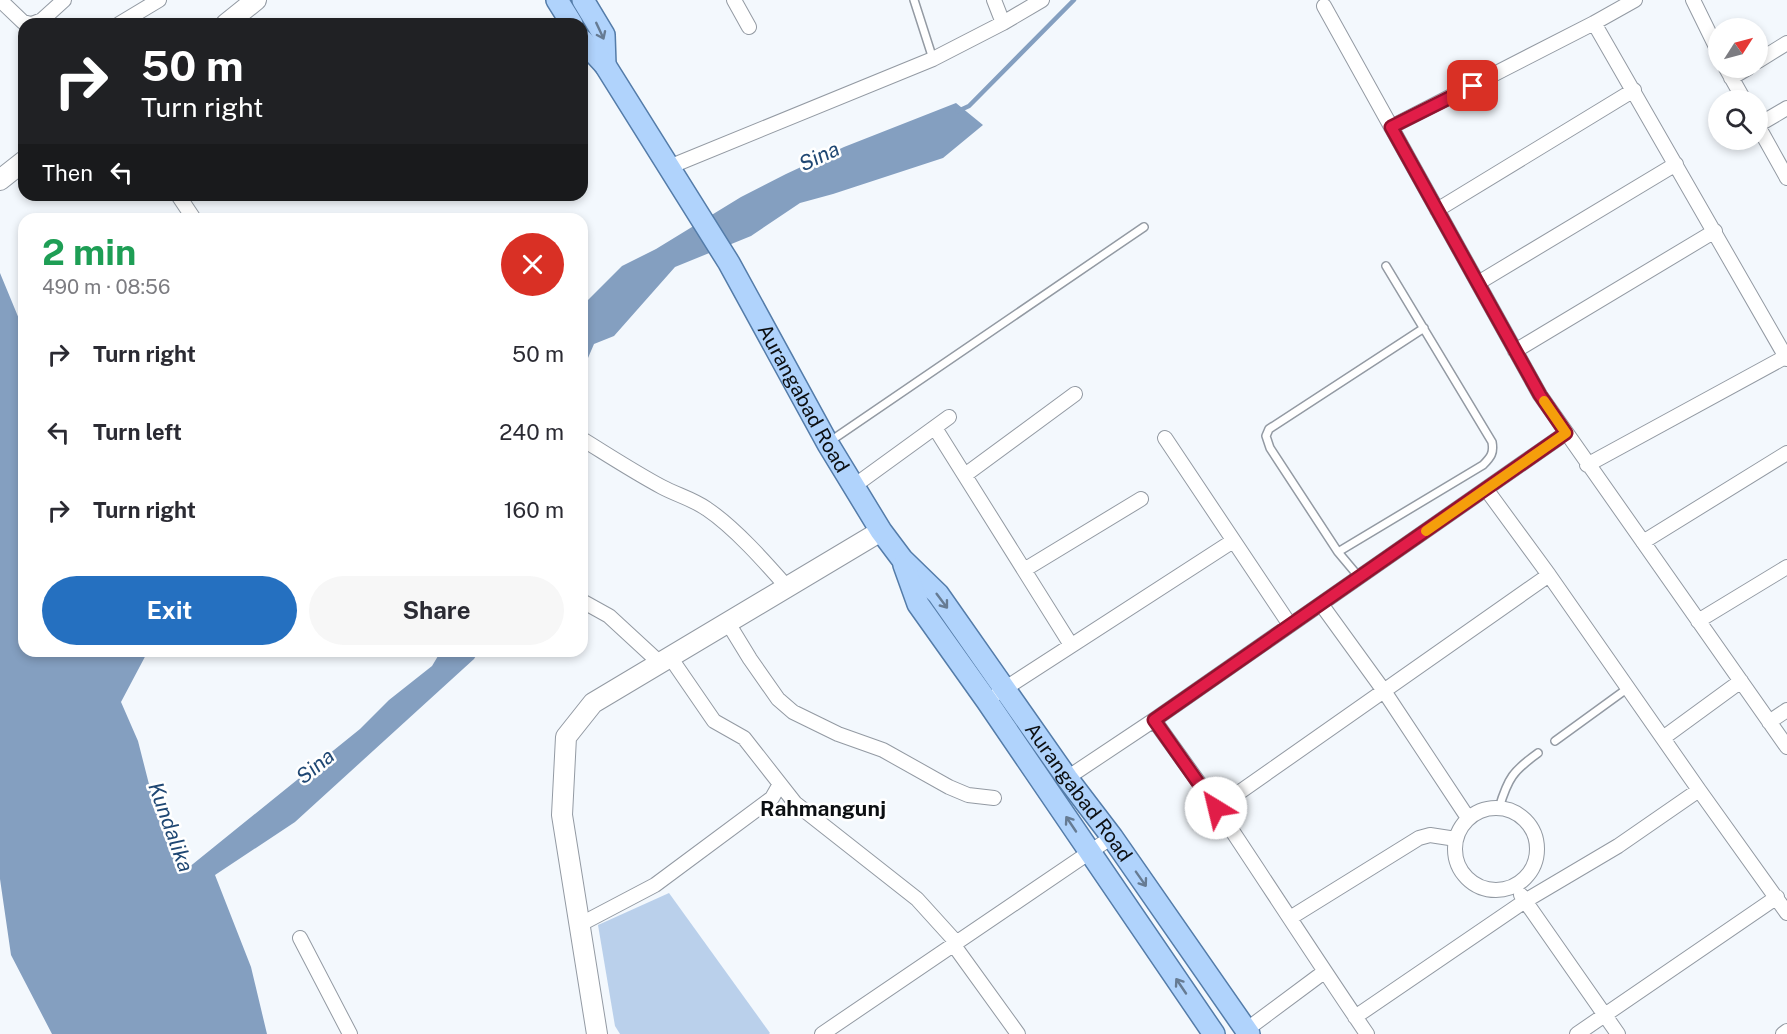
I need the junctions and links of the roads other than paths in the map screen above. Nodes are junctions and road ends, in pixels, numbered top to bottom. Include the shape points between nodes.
1 (0, 0) edge
2 (64, 0) edge
3 (159, 0) edge
4 (256, 0) edge
5 (557, 0) edge
6 (583, 0) edge
7 (734, 0) edge
8 (914, 0) edge
9 (994, 0) edge
10 (1042, 0) edge
11 (1634, 0) edge
12 (1693, 0) edge
13 (1324, 6) dead end
14 (20, 18) edge
15 (46, 18) edge
16 (129, 18) edge
17 (234, 18) edge
18 (568, 18) edge
19 (1003, 23) junction
20 (1594, 23) junction
21 (749, 27) dead end
22 (1708, 31) edge
23 (1787, 43) edge
24 (588, 46) edge
25 (1768, 55) edge
26 (933, 59) junction
27 (606, 64) junction
28 (1634, 90) junction
29 (1787, 108) edge
30 (1768, 120) edge
31 (1391, 127) junction
32 (1768, 144) edge
33 (1676, 164) junction
34 (18, 166) edge
35 (674, 175) junction
36 (1787, 178) edge
37 (0, 180) edge
38 (1437, 210) junction
39 (1144, 227) dead end
40 (1715, 231) junction
41 (1386, 266) dead end
42 (1478, 283) junction
43 (1424, 328) junction
44 (1515, 351) junction
45 (1787, 357) edge
46 (1075, 394) dead end
47 (949, 417) dead end
48 (935, 428) junction
49 (1566, 433) junction
50 (1166, 438) dead end
51 (588, 443) edge
52 (828, 444) junction
53 (1787, 453) edge
54 (1587, 465) junction
55 (965, 476) junction
56 (854, 486) junction
57 (1486, 489) junction
58 (1141, 499) dead end
59 (881, 531) junction
60 (1233, 540) junction
61 (1643, 542) junction
62 (1338, 552) junction
63 (902, 559) junction
64 (1787, 567) edge
65 (1024, 570) junction
66 (1550, 574) junction
67 (1359, 578) junction
68 (787, 588) junction
69 (1321, 604) junction
70 (588, 605) edge
71 (1698, 621) junction
72 (728, 623) junction
73 (1290, 625) junction
74 (1071, 645) junction
75 (665, 660) junction
76 (1741, 681) junction
77 (1005, 688) junction
78 (1628, 688) junction
79 (1384, 692) junction
80 (987, 701) junction
81 (1787, 710) edge
82 (1154, 720) junction
83 (1769, 722) junction
84 (1663, 738) junction
85 (1555, 741) dead end
86 (1787, 747) edge
87 (1538, 753) dead end
88 (1067, 778) junction
89 (780, 784) junction
90 (1699, 790) junction
91 (994, 798) dead end
92 (1216, 808) junction
93 (1499, 808) junction
94 (1468, 818) junction
95 (1112, 837) junction
96 (1456, 839) junction
97 (1090, 852) junction
98 (1515, 885) junction
99 (1777, 897) junction
100 (1525, 901) junction
101 (1787, 913) edge
102 (1290, 918) junction
103 (579, 925) junction
104 (300, 938) dead end
105 (954, 943) junction
106 (1324, 972) junction
107 (1605, 1016) junction
108 (1355, 1017) junction
109 (1244, 1027) edge
110 (1787, 1031) edge
111 (350, 1034) edge
112 (597, 1034) edge
113 (822, 1034) edge
114 (1017, 1034) edge
115 (1214, 1034) edge
116 (1367, 1034) edge
117 (1577, 1034) edge
118 (1618, 1034) edge
119 (1782, 1034) edge

1 - 14 street
2 - 15 street
3 - 16 street
4 - 17 street
5 - 18 main road
6 -> 27 main road via 604,35
7 - 21 street
8 - 26 lane
9 - 19 street
10 - 19 street
11 - 20 street
12 - 22 street
13 - 31 street
19 - 26 street
20 - 28 street
20 - 31 street
23 - 25 street
24 - 27 main road
26 - 35 street
27 - 35 main road
28 - 33 street
28 - 38 street
29 - 30 street
31 - 38 street
32 - 36 street
33 - 40 street
33 - 42 street
34 - 37 street
35 - 52 main road, Aurangabad Road via 729,263
38 - 42 street
39 - 52 lane
40 - 44 street
40 - 45 street
41 - 43 lane
42 - 44 street
43 - 62 lane via 1494,450 1483,465
43 - 62 lane via 1269,429 1266,436
44 - 49 street
45 - 54 street
46 - 55 street
47 - 48 street
48 - 55 street
48 - 56 street
49 - 54 street
49 - 57 street
50 - 60 street
51 - 68 street via 665,489 711,511 764,560
52 - 56 main road, Aurangabad Road
53 - 61 street
54 - 61 street
55 - 65 street
56 - 59 main road, Aurangabad Road
57 - 66 street
57 - 67 street
58 - 65 street
59 - 63 main road, Aurangabad Road
59 - 68 street
60 - 73 street
60 - 74 street
61 - 71 street
62 - 67 lane
63 -> 77 main road, Aurangabad Road via 938,594
63 - 80 main road, Aurangabad Road via 918,604
64 - 71 street
65 - 74 street
66 - 78 street
66 - 79 street
67 - 69 street
68 - 72 street
69 - 73 street
69 - 79 street
70 - 75 street via 609,616
71 - 76 street
72 - 75 street
72 - 91 street via 778,699 793,712 883,750 949,787 968,795
73 - 82 street
74 - 77 street
75 - 89 street via 714,721 744,738
75 - 103 street via 593,703 566,737 562,815
76 - 83 street
76 - 84 street
77 - 80 street
77 - 88 main road, Aurangabad Road
78 - 84 street
78 - 85 lane
79 - 92 street
79 - 94 street
97 -> 80 main road, Aurangabad Road
81 - 83 street
82 - 88 street
82 - 92 street
83 - 86 street
84 - 90 street
87 - 93 lane via 1512,774
88 - 95 main road, Aurangabad Road
89 - 103 street via 772,798 656,885
89 - 105 street via 795,803 917,899
90 - 99 street
90 - 100 street via 1618,846
92 - 102 street
93 - 94 street via 1485,809
93 - 98 street via 1524,819 1537,843 1532,870
94 - 96 street
95 - 97 street
95 -> 109 main road, Aurangabad Road
96 - 98 street via 1456,861 1472,882 1484,889 1498,890
96 - 102 street via 1430,835 1419,838
97 - 105 street
115 -> 97 main road, Aurangabad Road
98 - 100 street
99 - 101 street
99 - 107 street
100 - 107 street
100 - 108 street
102 - 106 street
103 - 112 street
104 - 111 street
105 - 113 street
105 - 114 street
106 - 108 street
106 - 109 street
107 - 117 street
107 - 118 street
108 - 116 street
109 - 115 street
110 - 119 street

